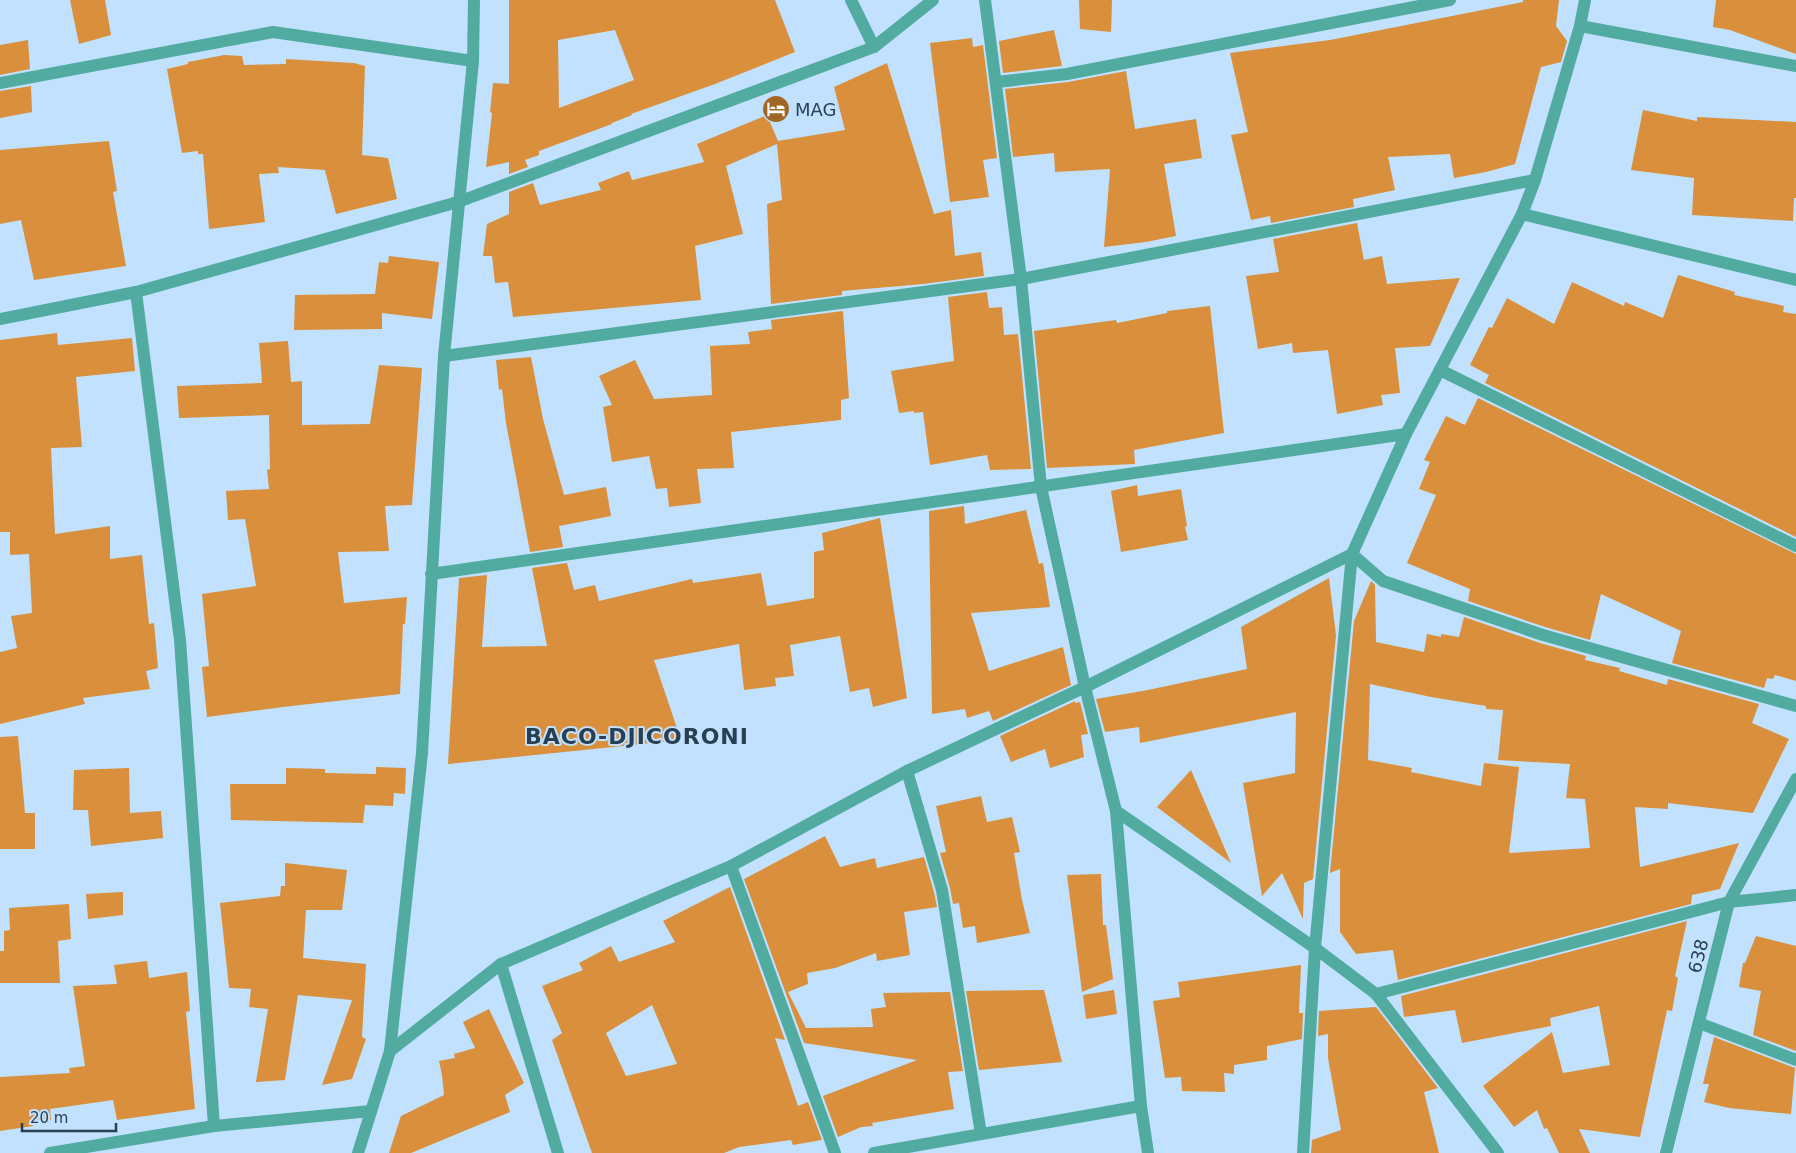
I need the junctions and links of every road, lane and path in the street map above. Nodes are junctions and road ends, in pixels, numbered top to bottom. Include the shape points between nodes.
1 (474, 0) edge
2 (852, 0) edge
3 (933, 0) edge
4 (985, 0) edge
5 (1450, 0) edge
6 (1585, 0) edge
7 (1580, 26) junction
8 (874, 47) junction
9 (473, 61) junction
10 (1796, 66) edge
11 (997, 82) junction
12 (0, 83) edge
13 (1535, 180) junction
14 (458, 202) junction
15 (1522, 214) junction
16 (1021, 279) junction
17 (1796, 280) edge
18 (136, 292) junction
19 (0, 319) edge
20 (444, 356) junction
21 (1440, 370) junction
22 (1406, 434) junction
23 (1041, 487) junction
24 (1796, 546) edge
25 (1352, 554) junction
26 (431, 574) junction
27 (1085, 688) junction
28 (1796, 706) edge
29 (907, 771) junction
30 (1796, 779) edge
31 (1116, 811) junction
32 (731, 866) junction
33 (1796, 895) edge
34 (1729, 902) junction
35 (1315, 948) junction
36 (501, 964) junction
37 (1376, 994) junction
38 (1699, 1023) junction
39 (390, 1051) junction
40 (1796, 1060) edge
41 (1141, 1106) junction
42 (371, 1111) junction
43 (214, 1126) junction
44 (980, 1134) junction
45 (50, 1153) edge
46 (358, 1153) edge
47 (558, 1153) edge
48 (834, 1153) edge
49 (874, 1153) edge
50 (1148, 1153) edge
51 (1303, 1153) edge
52 (1498, 1153) edge
53 (1666, 1153) edge

1 - 9 street
2 - 8 street
3 - 8 street
4 - 11 street
5 - 11 street via 1067,74
6 - 7 street
7 - 10 street
7 - 13 street
8 - 14 street
9 - 12 street via 273,32
9 - 14 street
11 - 16 street
13 - 15 street
13 - 16 street
14 - 18 street
14 - 20 street
15 - 17 street
15 - 21 street
16 - 20 street
16 - 23 street
18 - 19 street
18 - 43 street via 180,640
20 - 26 street
21 - 22 street
21 - 24 street
22 - 23 street
22 - 25 street
23 - 26 street
23 - 27 street
25 - 27 street
25 - 28 street via 1382,581 1543,636
25 - 35 street
26 - 39 street via 422,753
27 - 29 street
27 - 31 street
29 - 32 street
29 - 44 street via 942,890
30 - 34 street, 638
31 - 35 street
31 - 41 street
32 - 36 street
32 - 48 street
33 - 34 street
34 - 37 street
34 - 38 street, 638
35 - 37 street
35 - 51 street
36 - 39 street
36 - 47 street
37 - 52 street
38 - 40 street
38 - 53 street, 638
39 - 42 street
41 - 44 street
41 - 50 street
42 - 43 street
42 - 46 street
43 - 45 street
44 - 49 street

